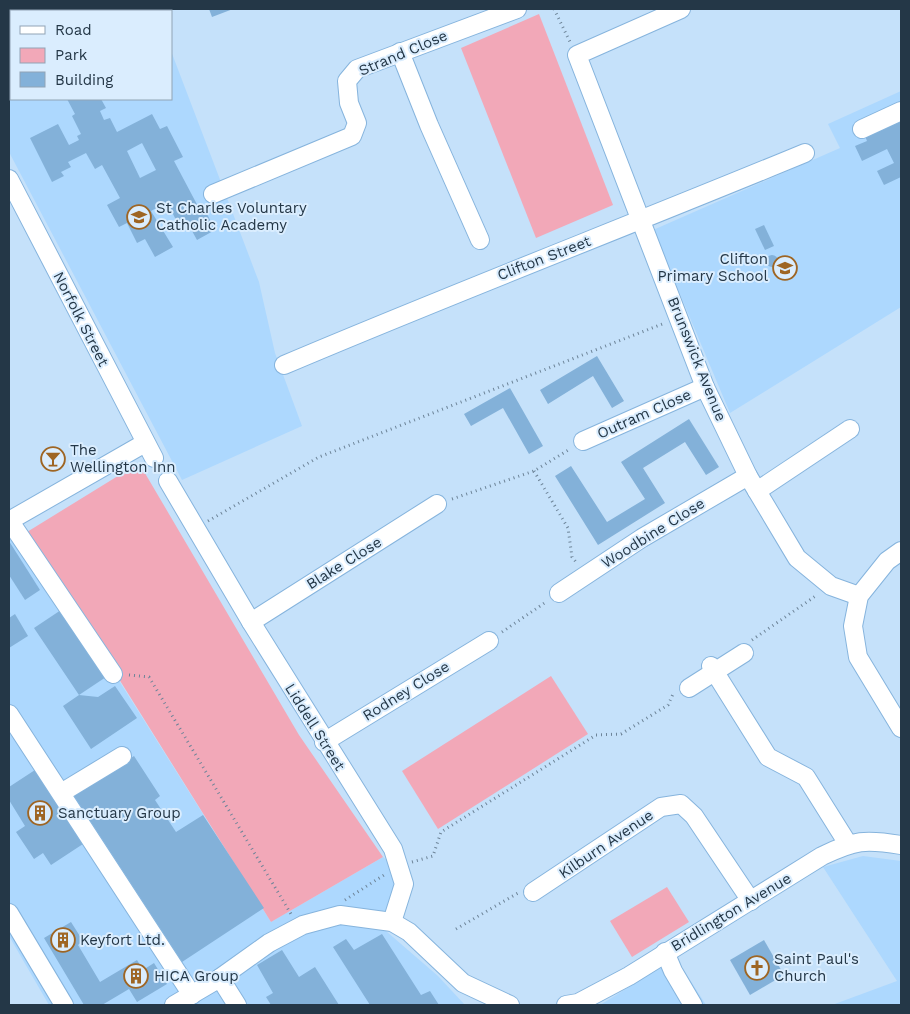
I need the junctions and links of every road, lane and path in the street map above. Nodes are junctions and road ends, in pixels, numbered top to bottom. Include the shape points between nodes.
1 (517, 9) edge
2 (554, 9) edge
3 (681, 9) edge
4 (400, 52) junction
5 (577, 55) junction
6 (901, 111) edge
7 (862, 129) dead end
8 (804, 153) dead end
9 (9, 179) edge
10 (213, 194) dead end
11 (642, 221) junction
12 (480, 240) dead end
13 (680, 318) junction
14 (284, 365) dead end
15 (705, 387) junction
16 (850, 429) dead end
17 (583, 441) joint
18 (534, 471) junction
19 (748, 476) junction
20 (168, 481) dead end
21 (757, 491) junction
22 (437, 504) joint
23 (9, 520) edge
24 (199, 533) junction
25 (901, 551) edge
26 (585, 576) junction
27 (830, 586) junction
28 (559, 593) joint
29 (859, 596) junction
30 (250, 622) junction
31 (489, 641) joint
32 (744, 649) joint
33 (713, 669) junction
34 (114, 674) joint
35 (682, 688) joint
36 (9, 714) edge
37 (901, 728) edge
38 (324, 742) junction
39 (122, 756) dead end
40 (60, 793) junction
41 (848, 844) junction
42 (901, 845) edge
43 (398, 866) junction
44 (533, 892) joint
45 (341, 902) dead end
46 (751, 902) junction
47 (9, 914) edge
48 (392, 922) junction
49 (299, 927) junction
50 (456, 929) dead end
51 (665, 952) junction
52 (220, 978) junction
53 (192, 995) junction
54 (64, 1005) edge
55 (174, 1005) edge
56 (236, 1005) edge
57 (510, 1005) edge
58 (566, 1005) edge
59 (693, 1005) edge

1 - 4 street, Strand Close
2 - 5 path
3 - 5 street
4 - 10 street, Strand Close via 357,69 346,81 349,103 357,123 352,136
4 - 12 street
5 - 11 street, Brunswick Avenue
6 - 7 street
8 - 11 street, Clifton Street
9 - 23 street, Norfolk Street via 150,450
11 - 13 street, Brunswick Avenue
11 - 14 street, Clifton Street via 467,288
13 - 15 street, Brunswick Avenue
13 - 24 path via 318,457
15 - 17 street, Outram Close
15 - 19 street, Brunswick Avenue
16 - 21 street
17 - 18 path
18 - 22 path
18 - 26 path via 568,528 572,557
19 - 21 street, Brunswick Avenue
19 - 26 street, Woodbine Close via 642,538
20 - 24 street
21 - 27 street, Brunswick Avenue via 797,558
22 - 30 street, Blake Close
23 - 34 street
24 - 30 street, Liddell Street
25 - 29 street via 887,561
26 - 28 street, Woodbine Close
27 - 29 street, Brunswick Avenue
27 - 32 path via 786,614 784,620
28 - 31 path
29 - 37 street via 853,626 858,657
30 - 38 street, Liddell Street
31 - 38 street, Rodney Close
32 - 33 street
33 - 35 street
33 - 41 street via 768,757 806,777
34 - 49 path via 149,678
35 - 43 path via 668,705 621,734 596,734 441,832 432,856
36 - 40 street
38 - 43 street, Liddell Street via 393,849
39 - 40 street
40 - 53 street
41 - 42 street, Bridlington Avenue via 871,840
41 - 46 street, Bridlington Avenue via 822,856
43 - 45 path
43 - 48 street, Liddell Street via 404,884
44 - 46 street, Kilburn Avenue via 661,807 681,804 694,816
44 - 50 path via 519,893
46 - 51 street, Bridlington Avenue
47 - 54 street
48 - 49 street via 340,915
48 - 57 street via 409,932 463,983
49 - 52 street via 268,943
51 - 58 street, Bridlington Avenue via 612,985 578,1003
51 - 59 street
52 - 53 street
52 - 56 street
53 - 55 street

